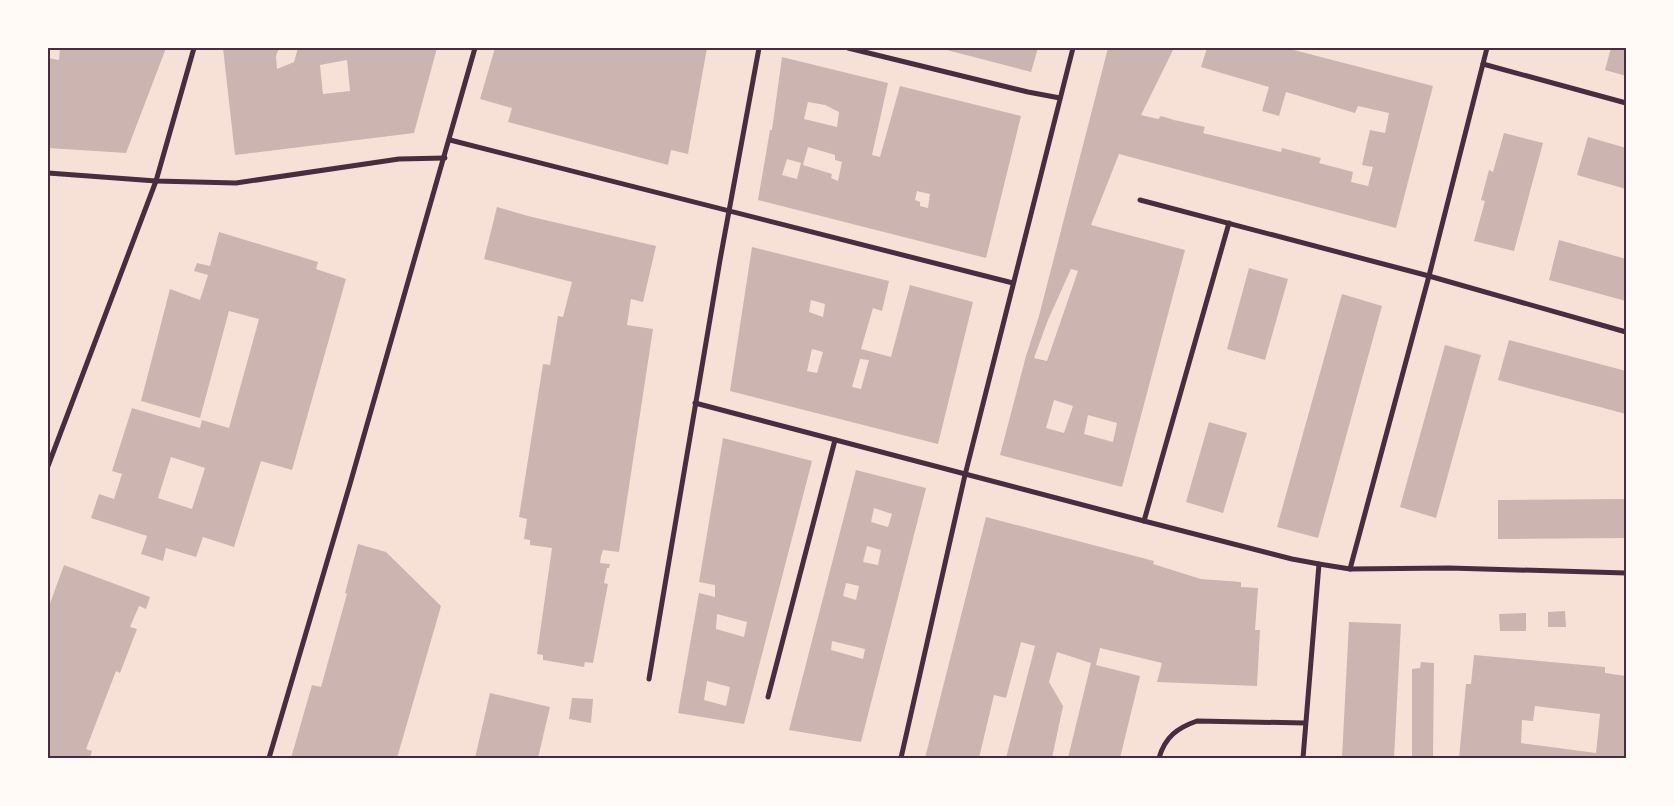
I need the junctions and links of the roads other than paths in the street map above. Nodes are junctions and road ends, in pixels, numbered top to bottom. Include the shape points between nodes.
1 (194, 48) edge
2 (475, 48) edge
3 (759, 48) edge
4 (848, 48) edge
5 (1073, 48) edge
6 (1487, 48) edge
7 (1483, 64) junction
8 (1060, 98) junction
9 (1626, 103) edge
10 (450, 140) junction
11 (444, 158) junction
12 (48, 173) edge
13 (156, 180) junction
14 (1140, 200) dead end
15 (729, 210) junction
16 (1228, 223) junction
17 (1429, 276) junction
18 (1013, 283) junction
19 (1626, 332) edge
20 (695, 403) junction
21 (835, 440) junction
22 (48, 466) edge
23 (965, 475) junction
24 (1144, 521) junction
25 (1319, 564) junction
26 (1350, 569) junction
27 (1626, 573) edge
28 (649, 679) dead end
29 (768, 697) dead end
30 (1305, 723) junction
31 (269, 758) edge
32 (901, 758) edge
33 (1159, 758) edge
34 (1303, 758) edge

1 - 13 street
2 - 10 street
3 - 15 street
4 - 8 street
5 - 8 street
6 - 7 street
7 - 9 street
7 - 17 street
8 - 18 street
10 - 11 street
10 - 15 street
11 - 13 street via 400,159 236,183
11 - 31 street
12 - 13 street
13 - 22 street
14 - 16 street
15 - 18 street
15 - 20 street
16 - 17 street
16 - 24 street
17 - 19 street
17 - 26 street
18 - 23 street
20 - 21 street
20 - 28 street
21 - 23 street
21 - 29 street
23 - 24 street
23 - 32 street
24 - 25 street
25 - 26 street
25 - 30 street
26 - 27 street
30 - 33 street via 1197,720 1170,736
30 - 34 street

